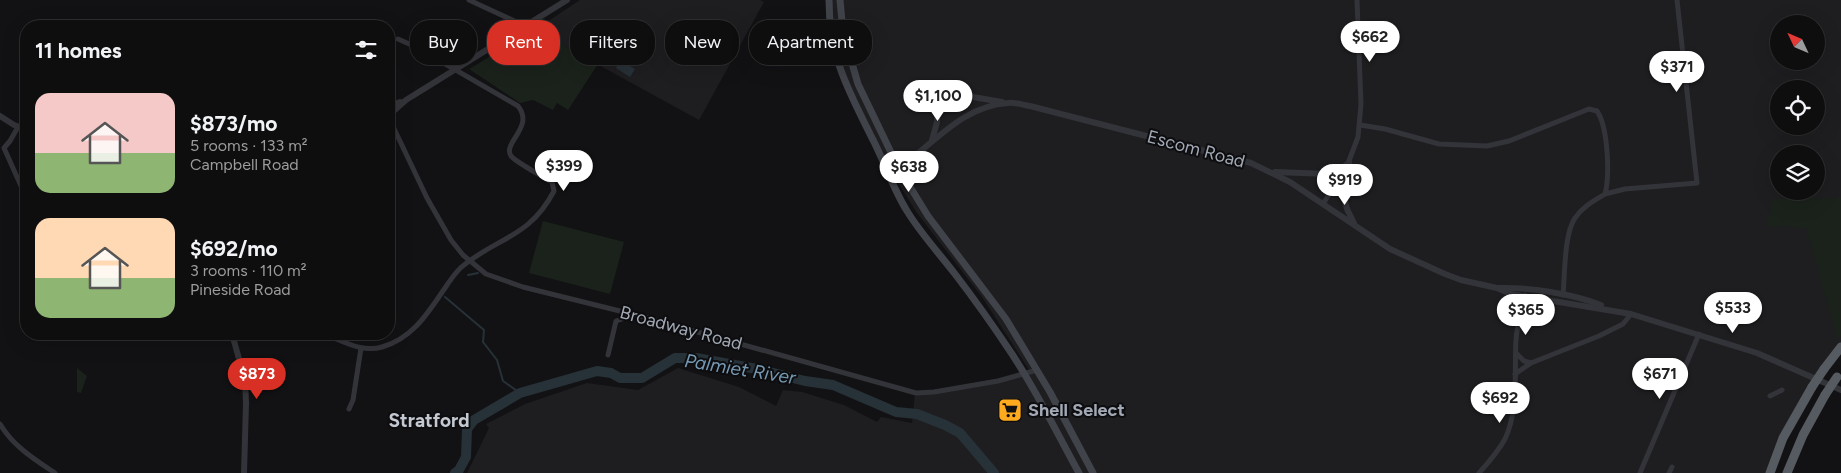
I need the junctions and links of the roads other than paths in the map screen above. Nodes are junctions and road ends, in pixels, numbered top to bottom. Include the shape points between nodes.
1 (470, 0) edge
2 (567, 0) edge
3 (829, 0) edge
4 (840, 0) edge
5 (1357, 0) edge
6 (1677, 0) edge
7 (512, 20) edge
8 (535, 20) edge
9 (398, 39) dead end
10 (487, 49) edge
11 (455, 69) junction
12 (950, 83) dead end
13 (406, 100) junction
14 (938, 100) dead end
15 (1009, 102) junction
16 (395, 104) edge
17 (395, 110) edge
18 (0, 116) edge
19 (1360, 125) junction
20 (18, 127) joint
21 (395, 129) edge
22 (395, 133) edge
23 (398, 136) junction
24 (932, 141) junction
25 (2, 149) edge
26 (1349, 163) junction
27 (899, 169) junction
28 (1271, 172) junction
29 (888, 175) junction
30 (1340, 179) junction
31 (20, 185) edge
32 (1605, 194) junction
33 (1323, 204) junction
34 (1356, 226) junction
35 (470, 261) junction
36 (1525, 293) junction
37 (1563, 294) junction
38 (1613, 310) junction
39 (1631, 314) junction
40 (634, 315) junction
41 (1699, 334) junction
42 (234, 340) edge
43 (340, 340) edge
44 (1841, 347) edge
45 (361, 348) junction
46 (1515, 353) junction
47 (608, 355) dead end
48 (1531, 363) junction
49 (1037, 370) junction
50 (1024, 374) junction
51 (1515, 374) junction
52 (1839, 375) edge
53 (1782, 390) dead end
54 (1841, 390) edge
55 (1770, 396) dead end
56 (349, 409) dead end
57 (0, 424) edge
58 (1672, 467) dead end
59 (55, 473) edge
60 (244, 473) edge
61 (1079, 473) edge
62 (1092, 473) edge
63 (1479, 473) edge
64 (1640, 473) edge
65 (1668, 473) edge
66 (1770, 473) edge
67 (1787, 473) edge

1 - 7 street
2 - 8 street
3 - 29 main road via 829,23 836,59
4 - 27 main road via 843,32 858,84
5 - 19 street
6 - 32 street via 1697,183
9 - 11 street
10 - 11 street
11 - 13 street
11 - 35 street via 518,106 524,123 510,154 552,182 554,191 539,214 523,229
12 - 15 street via 973,97
13 - 16 street
13 - 17 street
14 - 24 street
15 - 24 street, Escom Road via 970,114
15 - 28 street, Escom Road via 1251,163
18 - 20 street
19 - 26 street
19 - 32 street via 1439,144 1487,146 1509,141 1589,109 1597,111 1608,166
20 - 25 street
21 - 23 street, Broadway Road
22 - 23 street, Broadway Road
23 - 35 street, Broadway Road via 451,240
24 - 27 street, Escom Road
25 - 31 street
26 - 28 street via 1329,174
26 - 30 street
27 - 29 street, Escom Road
27 - 49 main road via 928,216 1006,319
28 - 33 street, Escom Road
29 - 50 main road via 912,220 956,274
30 - 33 street
30 - 34 street via 1347,209
32 - 37 street via 1581,210 1571,224
33 - 34 street, Escom Road
34 - 36 street, Escom Road via 1390,249 1461,280
35 - 40 street, Broadway Road via 486,274 523,288
35 - 45 street via 454,275 412,332 381,348
36 - 37 street, Escom Road
36 - 38 street, Escom Road
36 - 46 street
37 - 38 street, Escom Road
38 - 39 street, Escom Road
39 - 41 street, Escom Road
39 - 48 street via 1623,324 1599,336
40 - 47 street via 615,323
40 - 50 street, Broadway Road via 916,393
41 - 54 street, Escom Road via 1775,360
41 - 64 street
42 - 60 street via 246,394
43 - 45 street
44 - 66 highway, bridge via 1812,386 1783,438
45 - 56 street
46 - 48 street
46 - 51 street
48 - 51 street
49 - 50 street, Broadway Road
49 - 62 main road
50 - 61 main road
51 - 63 street via 1509,428 1504,441
52 - 67 highway, bridge via 1803,435
53 - 55 street
57 - 59 street via 23,451
58 - 65 street

